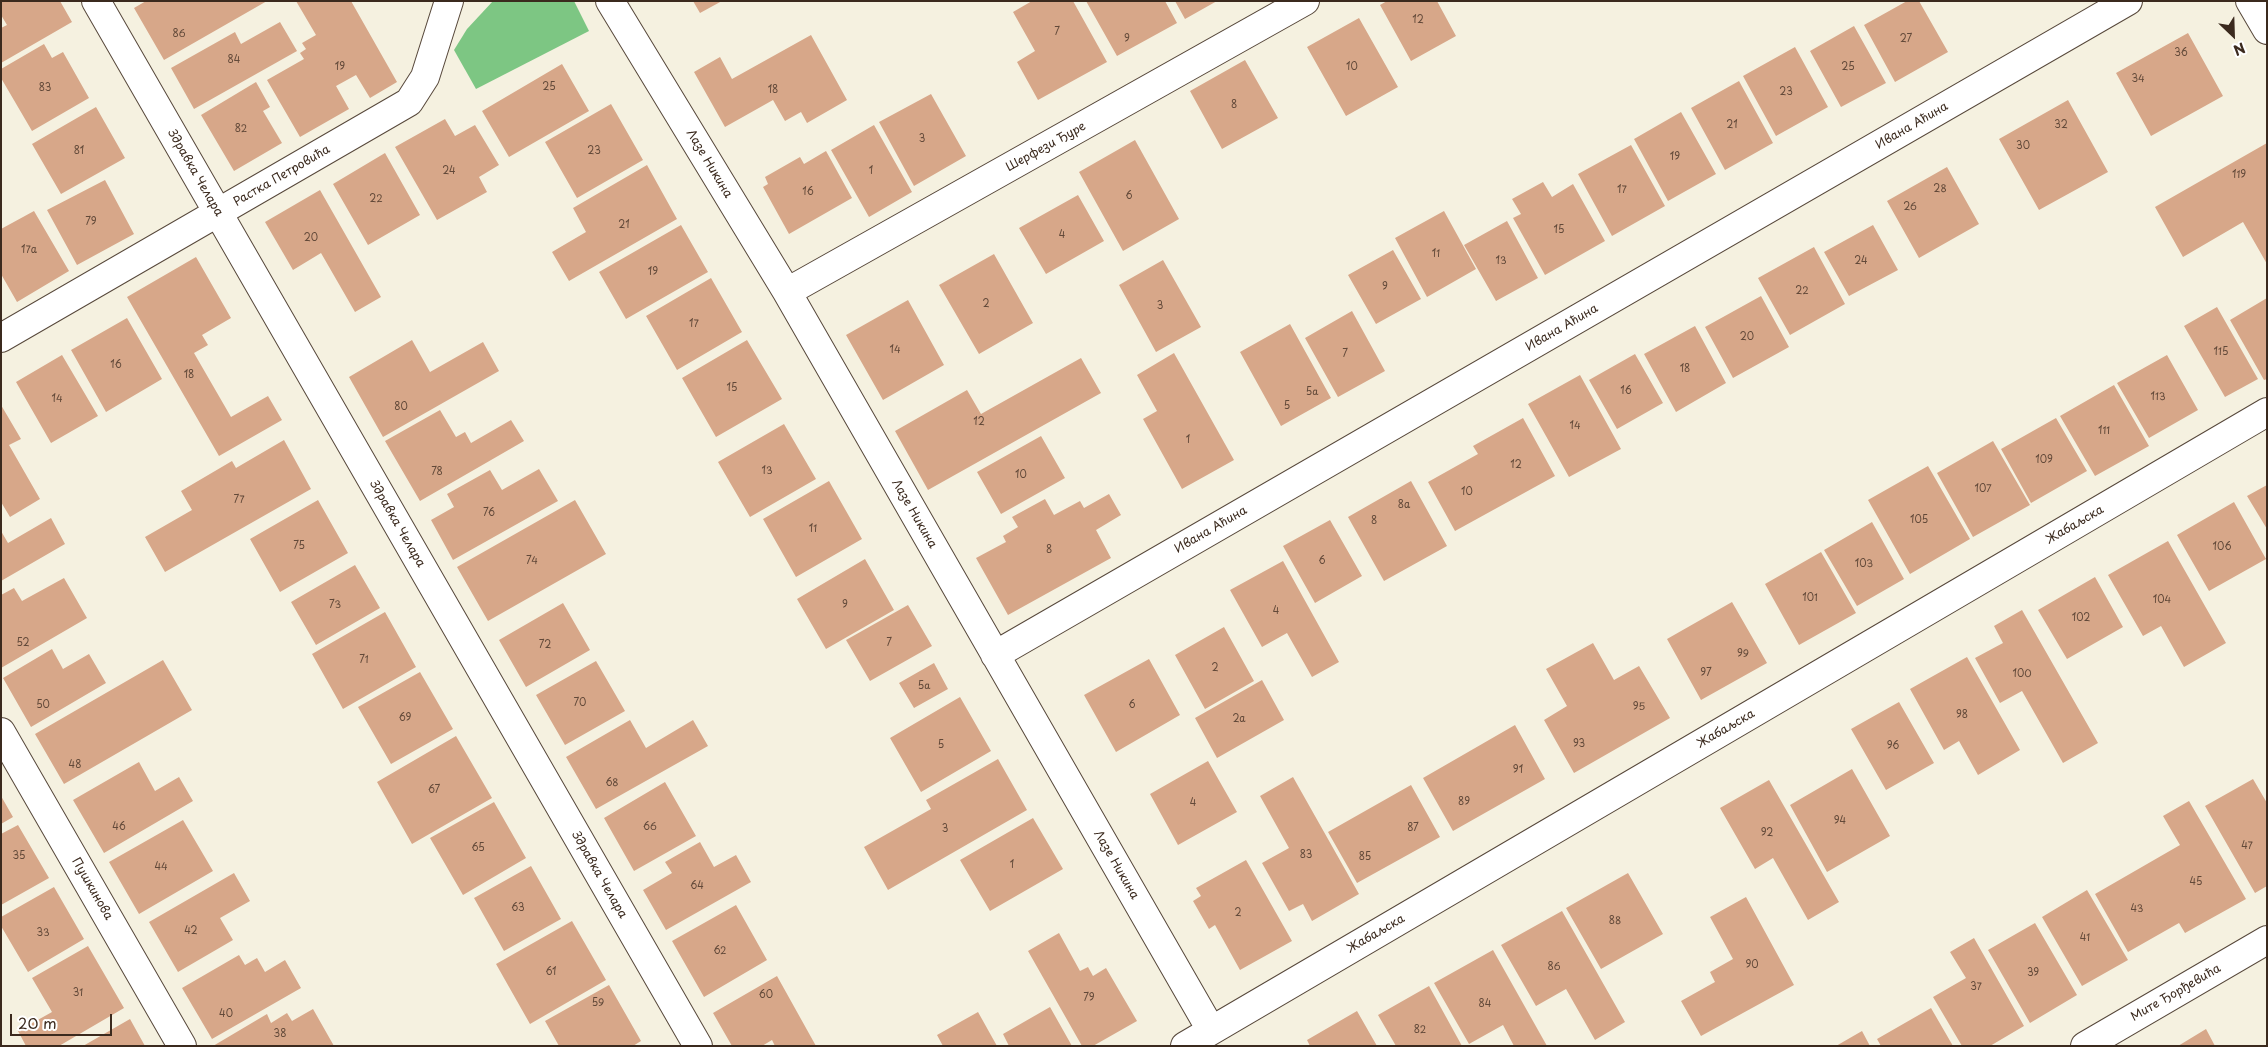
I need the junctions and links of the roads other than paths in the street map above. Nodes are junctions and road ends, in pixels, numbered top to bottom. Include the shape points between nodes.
1 (96, 1) edge
2 (610, 1) edge
3 (1305, 1) edge
4 (2128, 1) edge
5 (2250, 1) edge
6 (445, 12) edge
7 (2267, 30) edge
8 (218, 213) junction
9 (788, 292) junction
10 (1, 338) edge
11 (2267, 412) edge
12 (995, 654) junction
13 (1, 732) edge
14 (2267, 940) edge
15 (1211, 1030) junction
16 (182, 1046) edge
17 (698, 1046) edge
18 (1185, 1046) edge
19 (2085, 1046) edge

1 - 8 street, Здравка Челара
2 - 9 street, Лазе Никина
3 - 9 street, Шерфези Ђуре
4 - 12 street, Ивана Аћина
5 - 7 street
6 - 8 street, Растка Петровића via 425,77 410,102
8 - 10 street, Растка Петровића
8 - 17 street, Здравка Челара
9 - 12 street, Лазе Никина
11 - 15 street, Жабаљска
12 - 15 street, Лазе Никина
13 - 16 street, Пушкинова
14 - 19 street, Мите Ђорђевића
15 - 18 street, Жабаљска

